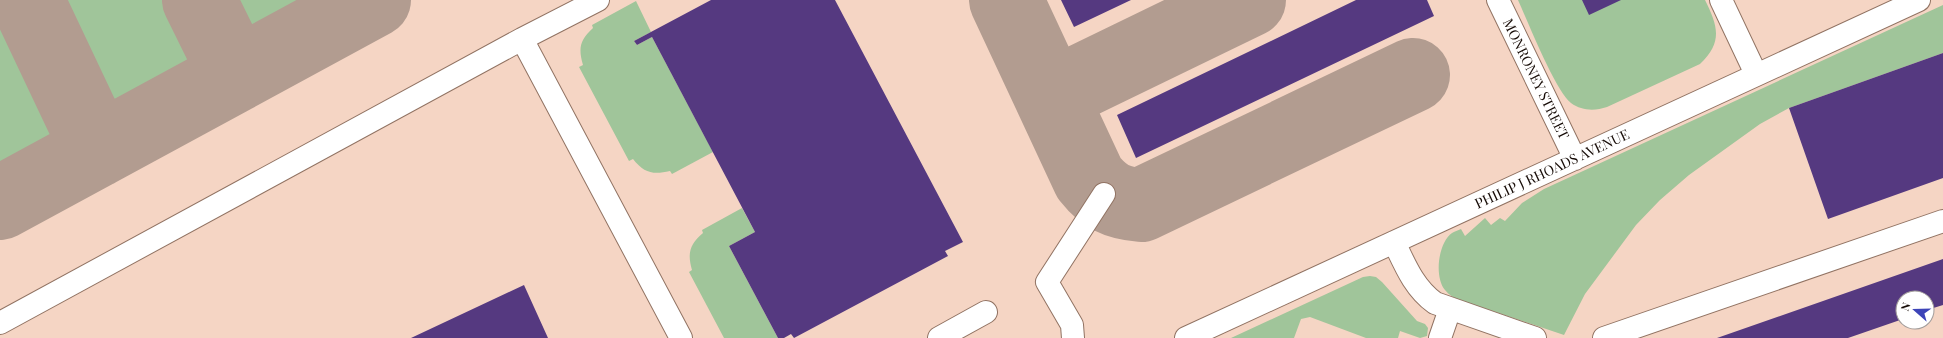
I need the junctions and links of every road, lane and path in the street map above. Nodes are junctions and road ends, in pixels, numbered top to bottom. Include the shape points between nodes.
1 (598, 0) edge
2 (1498, 0) edge
3 (1721, 0) edge
4 (1919, 0) edge
5 (522, 39) junction
6 (1756, 74) junction
7 (1574, 159) junction
8 (1104, 194) dead end
9 (1943, 221) edge
10 (1394, 242) junction
11 (1450, 309) junction
12 (986, 312) dead end
13 (0, 323) edge
14 (681, 338) edge
15 (939, 338) edge
16 (1073, 338) edge
17 (1186, 338) edge
18 (1440, 338) edge
19 (1535, 338) edge
20 (1604, 338) edge

1 - 5 lane
2 - 7 lane, MONRONEY STREET
3 - 6 lane
4 - 6 lane, PHILIP J RHOADS AVENUE
5 - 13 lane
5 - 14 lane
6 - 7 lane, PHILIP J RHOADS AVENUE
7 - 10 lane, PHILIP J RHOADS AVENUE
8 - 16 lane via 1047,282 1072,325
9 - 20 lane
10 - 11 lane via 1423,294 1435,303
10 - 17 lane, PHILIP J RHOADS AVENUE
11 - 18 lane
11 - 19 lane
12 - 15 lane

